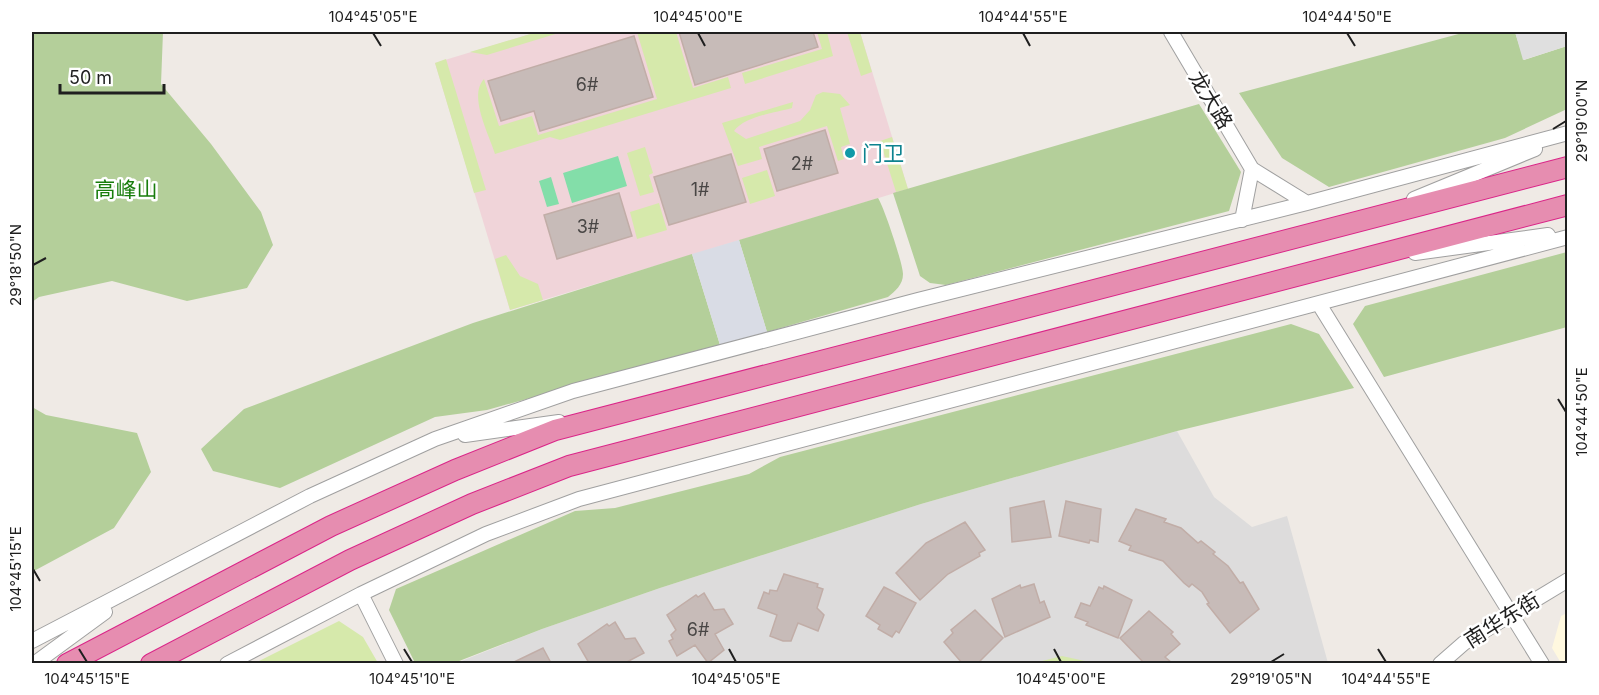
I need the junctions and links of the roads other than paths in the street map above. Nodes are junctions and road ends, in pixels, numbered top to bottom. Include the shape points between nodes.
1 (1171, 32) edge
2 (1568, 134) edge
3 (1568, 167) edge
4 (1252, 169) junction
5 (1307, 203) junction
6 (1568, 205) edge
7 (1242, 220) junction
8 (1357, 223) junction
9 (1568, 232) edge
10 (1568, 237) edge
11 (1366, 259) junction
12 (1319, 304) junction
13 (600, 417) junction
14 (435, 439) junction
15 (1568, 580) edge
16 (136, 589) junction
17 (361, 594) junction
18 (1511, 612) junction
19 (32, 641) edge
20 (156, 662) edge
21 (34, 663) edge
22 (67, 663) edge
23 (227, 663) edge
24 (396, 663) edge
25 (1440, 663) edge
26 (1542, 663) edge

1 - 4 street, 龙大路
2 - 5 street
2 - 8 street
3 - 8 highway
4 - 5 street
4 - 7 street
5 - 7 street
6 - 11 highway
7 - 14 street via 573,391
8 - 13 highway
9 - 11 street
10 - 12 street
11 - 20 highway via 569,466 472,504 351,560
12 - 17 street via 579,499 486,534
12 - 18 street
13 - 14 street
13 - 22 highway via 555,430 455,470 331,526
14 - 16 street via 267,517
15 - 18 street, 南华东街
16 - 19 street
16 - 21 street
17 - 23 street
17 - 24 street
18 - 25 street, 南华东街
18 - 26 street

